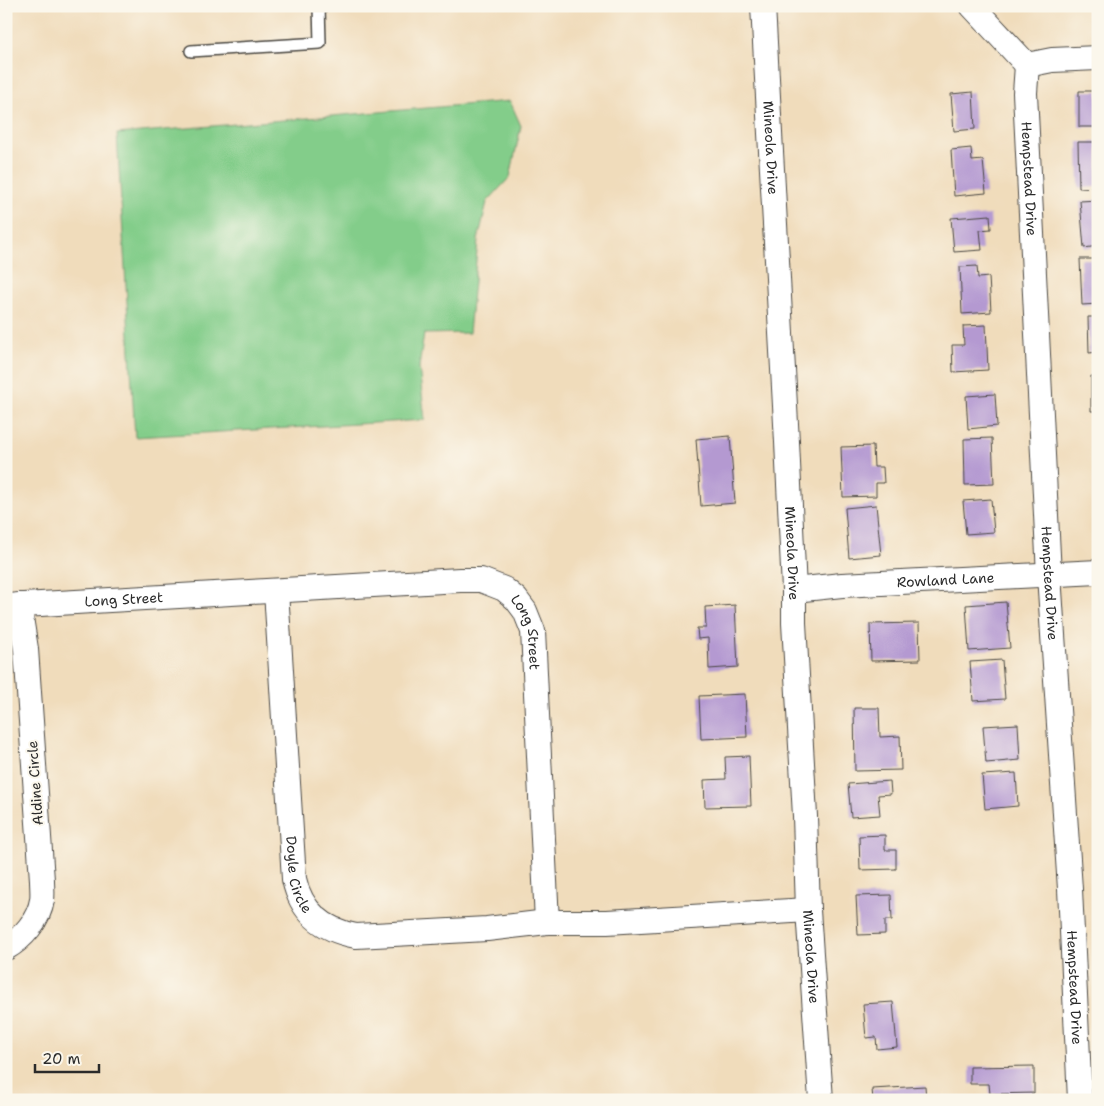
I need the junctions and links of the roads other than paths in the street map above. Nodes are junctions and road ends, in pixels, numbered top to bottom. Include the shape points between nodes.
1 (319, 6) edge
2 (763, 6) edge
3 (972, 6) edge
4 (190, 50) dead end
5 (1098, 58) edge
6 (1027, 65) junction
7 (1098, 572) edge
8 (1049, 575) junction
9 (794, 590) junction
10 (276, 591) junction
11 (13, 606) edge
12 (808, 910) junction
13 (547, 922) junction
14 (6, 948) edge
15 (820, 1100) edge
16 (1080, 1100) edge

1 - 4 lane via 320,43
2 - 9 street, Mineola Drive
3 - 6 street
5 - 6 street via 1052,60
6 - 8 street, Hempstead Drive via 1025,92
7 - 8 street, Rowland Lane
8 - 9 street, Rowland Lane
8 - 16 street, Hempstead Drive
9 - 12 street, Mineola Drive
10 - 11 street, Long Street
10 - 13 street, Doyle Circle via 294,879 296,889 314,917 340,933 356,936 487,929
10 - 13 street, Long Street via 481,580 516,599 534,631 536,648
11 - 14 street, Aldine Circle via 26,649 42,902 33,923 18,942
12 - 13 street via 607,922
12 - 15 street, Mineola Drive

